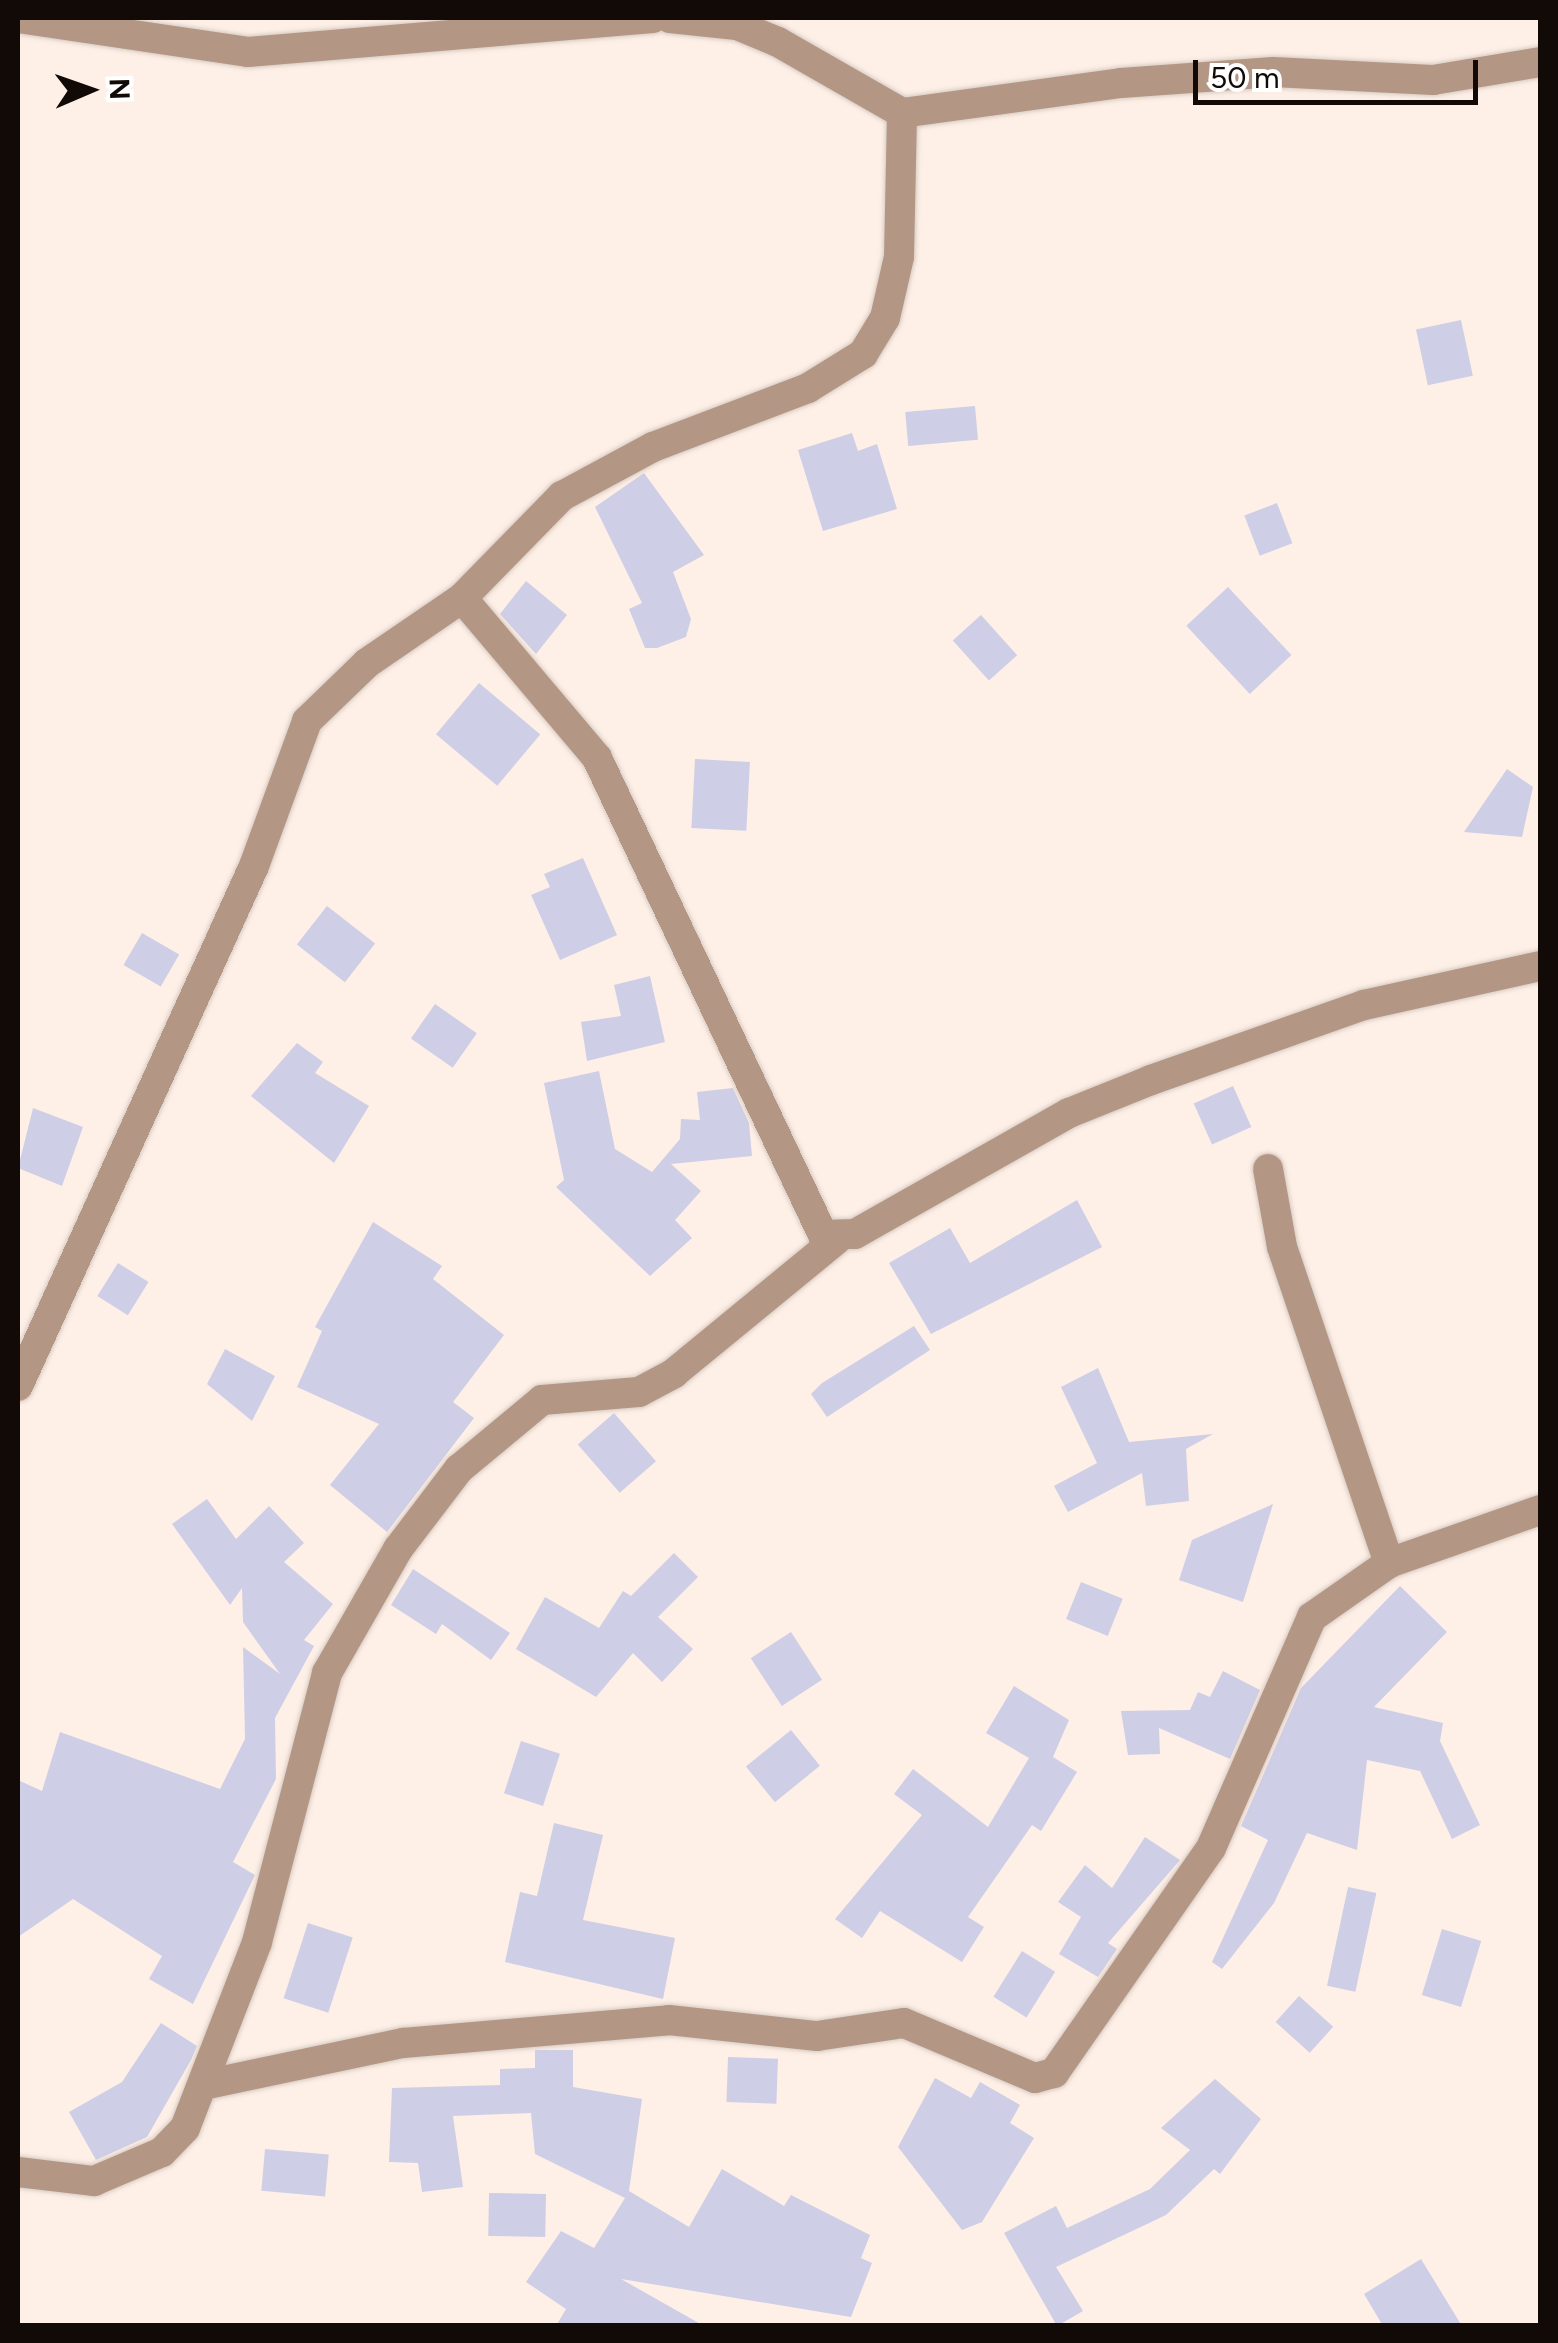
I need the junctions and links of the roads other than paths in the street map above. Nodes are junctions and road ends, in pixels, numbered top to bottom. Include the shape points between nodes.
1 (18, 18) edge
2 (652, 18) edge
3 (670, 18) edge
4 (777, 30) edge
5 (1540, 62) edge
6 (902, 114) junction
7 (462, 598) junction
8 (1540, 966) edge
9 (1268, 1169) dead end
10 (837, 1239) junction
11 (18, 1386) edge
12 (1540, 1510) edge
13 (1389, 1563) junction
14 (208, 2084) junction
15 (18, 2172) edge

1 - 2 street via 248,52
3 - 4 street
4 - 6 street
5 - 6 street via 1433,80 1273,72 1122,82
6 - 7 street via 900,257 884,318 863,354 808,388 602,470 562,496
7 - 10 street via 597,758 692,942 812,1223
7 - 11 street via 366,662 307,721 254,866
8 - 10 street via 1364,1005 1151,1080 1068,1113
9 - 13 street via 1282,1246
10 - 14 street via 674,1373 639,1392 542,1400 506,1425 408,1536 327,1673 276,1879
12 - 13 street
13 - 14 street via 1312,1617 1212,1848 1054,2074 1035,2078 904,2023 817,2036 668,2020 404,2042
14 - 15 street via 185,2128 128,2171 63,2182

